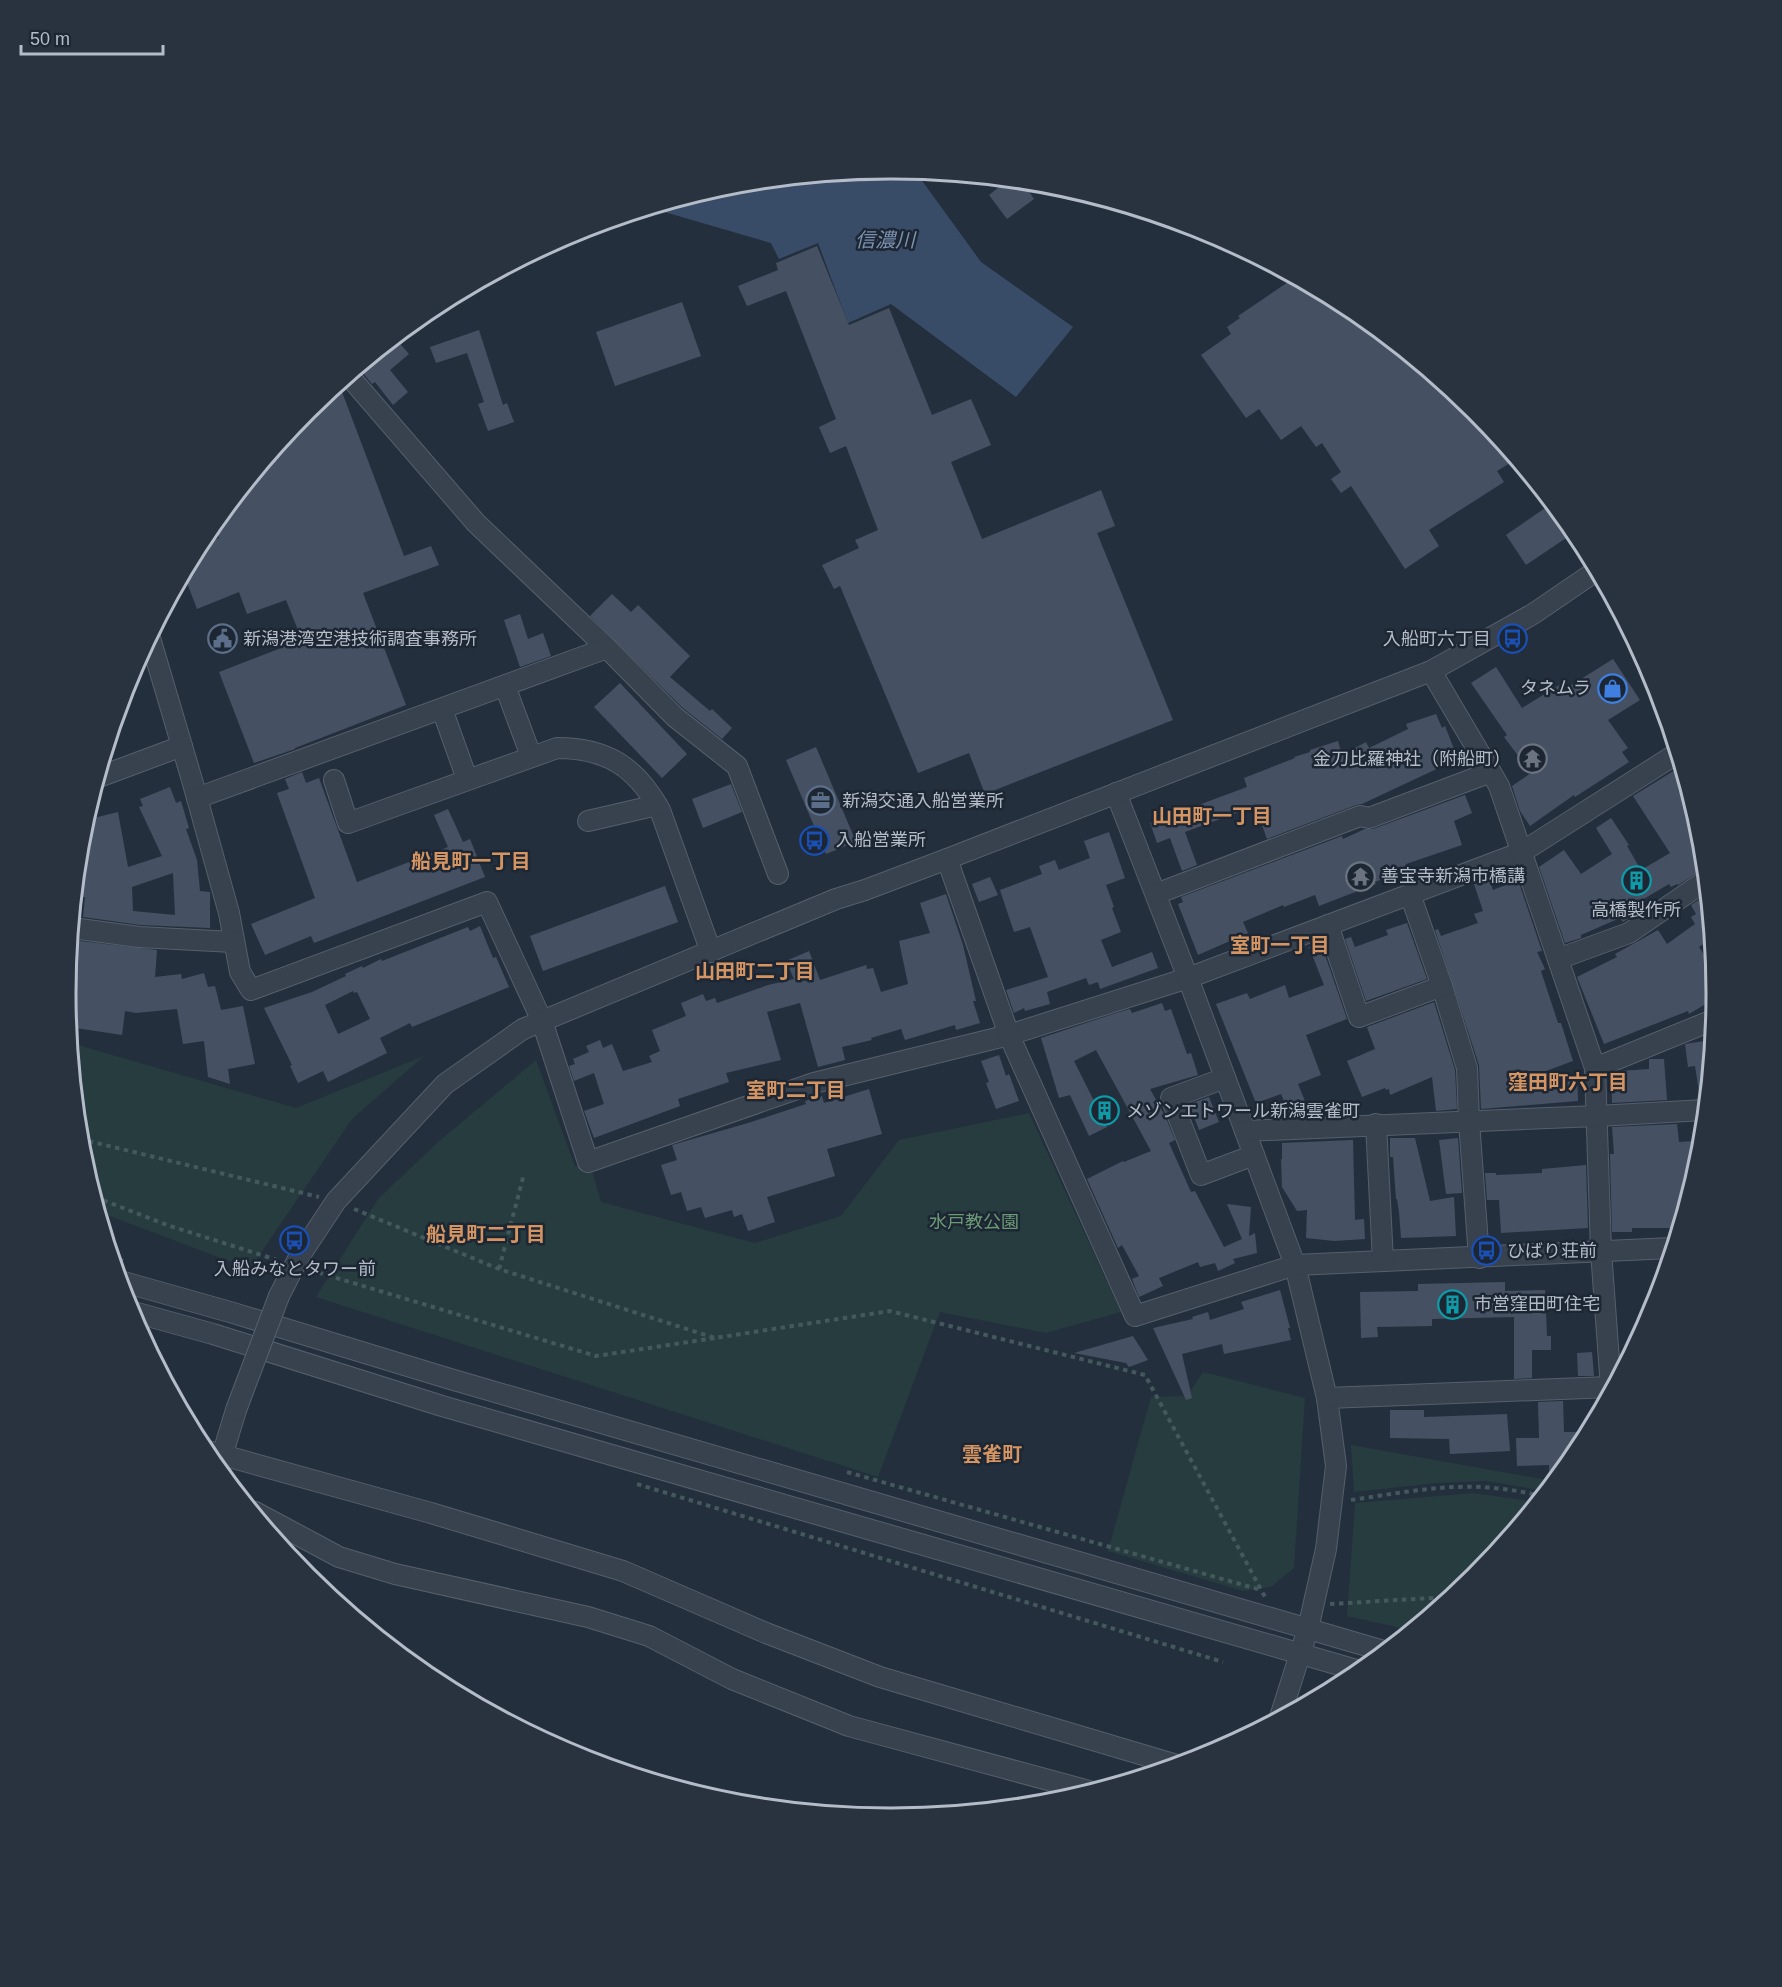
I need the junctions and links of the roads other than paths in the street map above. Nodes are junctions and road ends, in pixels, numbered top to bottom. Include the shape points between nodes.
1 (354, 381) edge
2 (1590, 576) edge
3 (607, 648) junction
4 (153, 649) edge
5 (1431, 671) junction
6 (505, 686) junction
7 (442, 709) junction
8 (182, 746) junction
9 (531, 756) junction
10 (1670, 758) edge
11 (1491, 772) junction
12 (107, 774) edge
13 (467, 779) junction
14 (334, 780) dead end
15 (195, 789) junction
16 (1116, 793) junction
17 (657, 805) junction
18 (588, 821) dead end
19 (1522, 852) junction
20 (947, 859) junction
21 (778, 874) dead end
22 (1699, 885) edge
23 (1156, 894) junction
24 (1410, 894) junction
25 (1328, 925) junction
26 (79, 929) edge
27 (234, 942) junction
28 (711, 952) junction
29 (1558, 959) junction
30 (1188, 978) junction
31 (1442, 986) junction
32 (543, 1021) junction
33 (1705, 1023) edge
34 (1009, 1035) junction
35 (1595, 1068) junction
36 (1225, 1078) junction
37 (1697, 1110) edge
38 (1597, 1116) junction
39 (1469, 1121) junction
40 (1376, 1124) junction
41 (1245, 1131) junction
42 (1254, 1155) junction
43 (1664, 1248) edge
44 (1601, 1251) junction
45 (1479, 1258) junction
46 (1383, 1262) junction
47 (1295, 1265) junction
48 (131, 1284) edge
49 (143, 1315) edge
50 (1610, 1375) edge
51 (1604, 1387) edge
52 (1326, 1398) junction
53 (216, 1448) edge
54 (221, 1455) edge
55 (270, 1520) edge
56 (1308, 1629) junction
57 (1375, 1648) edge
58 (1300, 1654) junction
59 (1349, 1668) edge
60 (1283, 1707) edge
61 (1164, 1761) edge
62 (1073, 1787) edge

1 - 3 street via 476,523
2 - 5 street via 1533,614
3 - 6 street
3 - 21 street via 675,717 737,766
4 - 8 street
5 - 11 street
5 - 16 street
6 - 7 street
6 - 9 street
7 - 13 street
7 - 15 street
8 - 12 street
8 - 15 street
9 - 13 street
9 - 17 street via 557,748 575,748 607,756 640,779
10 - 19 street
11 - 19 street
11 - 23 street via 1369,818 1360,816
13 - 14 street via 348,823
15 - 27 street
16 - 20 street
16 - 23 street
17 - 18 street
17 - 28 street
19 - 24 street
19 - 29 street
20 - 28 street via 836,899
20 - 34 street
22 - 29 street via 1629,933
23 - 30 street
24 - 25 street
24 - 31 street
25 - 30 street
25 - 31 street via 1359,1017
26 - 27 street
27 - 32 street via 240,972 251,990 487,902
28 - 32 street
29 - 35 street
30 - 34 street
30 - 36 street
31 - 39 street via 1467,1068
32 - 34 street via 588,1162 814,1083
32 - 53 street, bridge via 523,1029 445,1084 336,1201 279,1296 236,1410
33 - 35 street
34 - 47 street via 1135,1316
35 - 38 street
36 - 41 street
36 - 42 street via 1171,1098 1200,1175
37 - 38 street
38 - 39 street
38 - 44 street
39 - 40 street
39 - 45 street
40 - 41 street
40 - 46 street
41 - 42 street
42 - 47 street
43 - 44 street
44 - 45 street
44 - 50 street
45 - 46 street
46 - 47 street
47 - 52 street
48 - 56 street
49 - 58 street via 442,1406
51 - 52 street
52 - 56 street via 1336,1466 1326,1549
54 - 61 street via 623,1571 880,1677
55 - 62 street via 339,1557 395,1574 588,1617 649,1636 732,1679 849,1726
56 - 57 street
56 - 58 street
58 - 59 street
58 - 60 street

